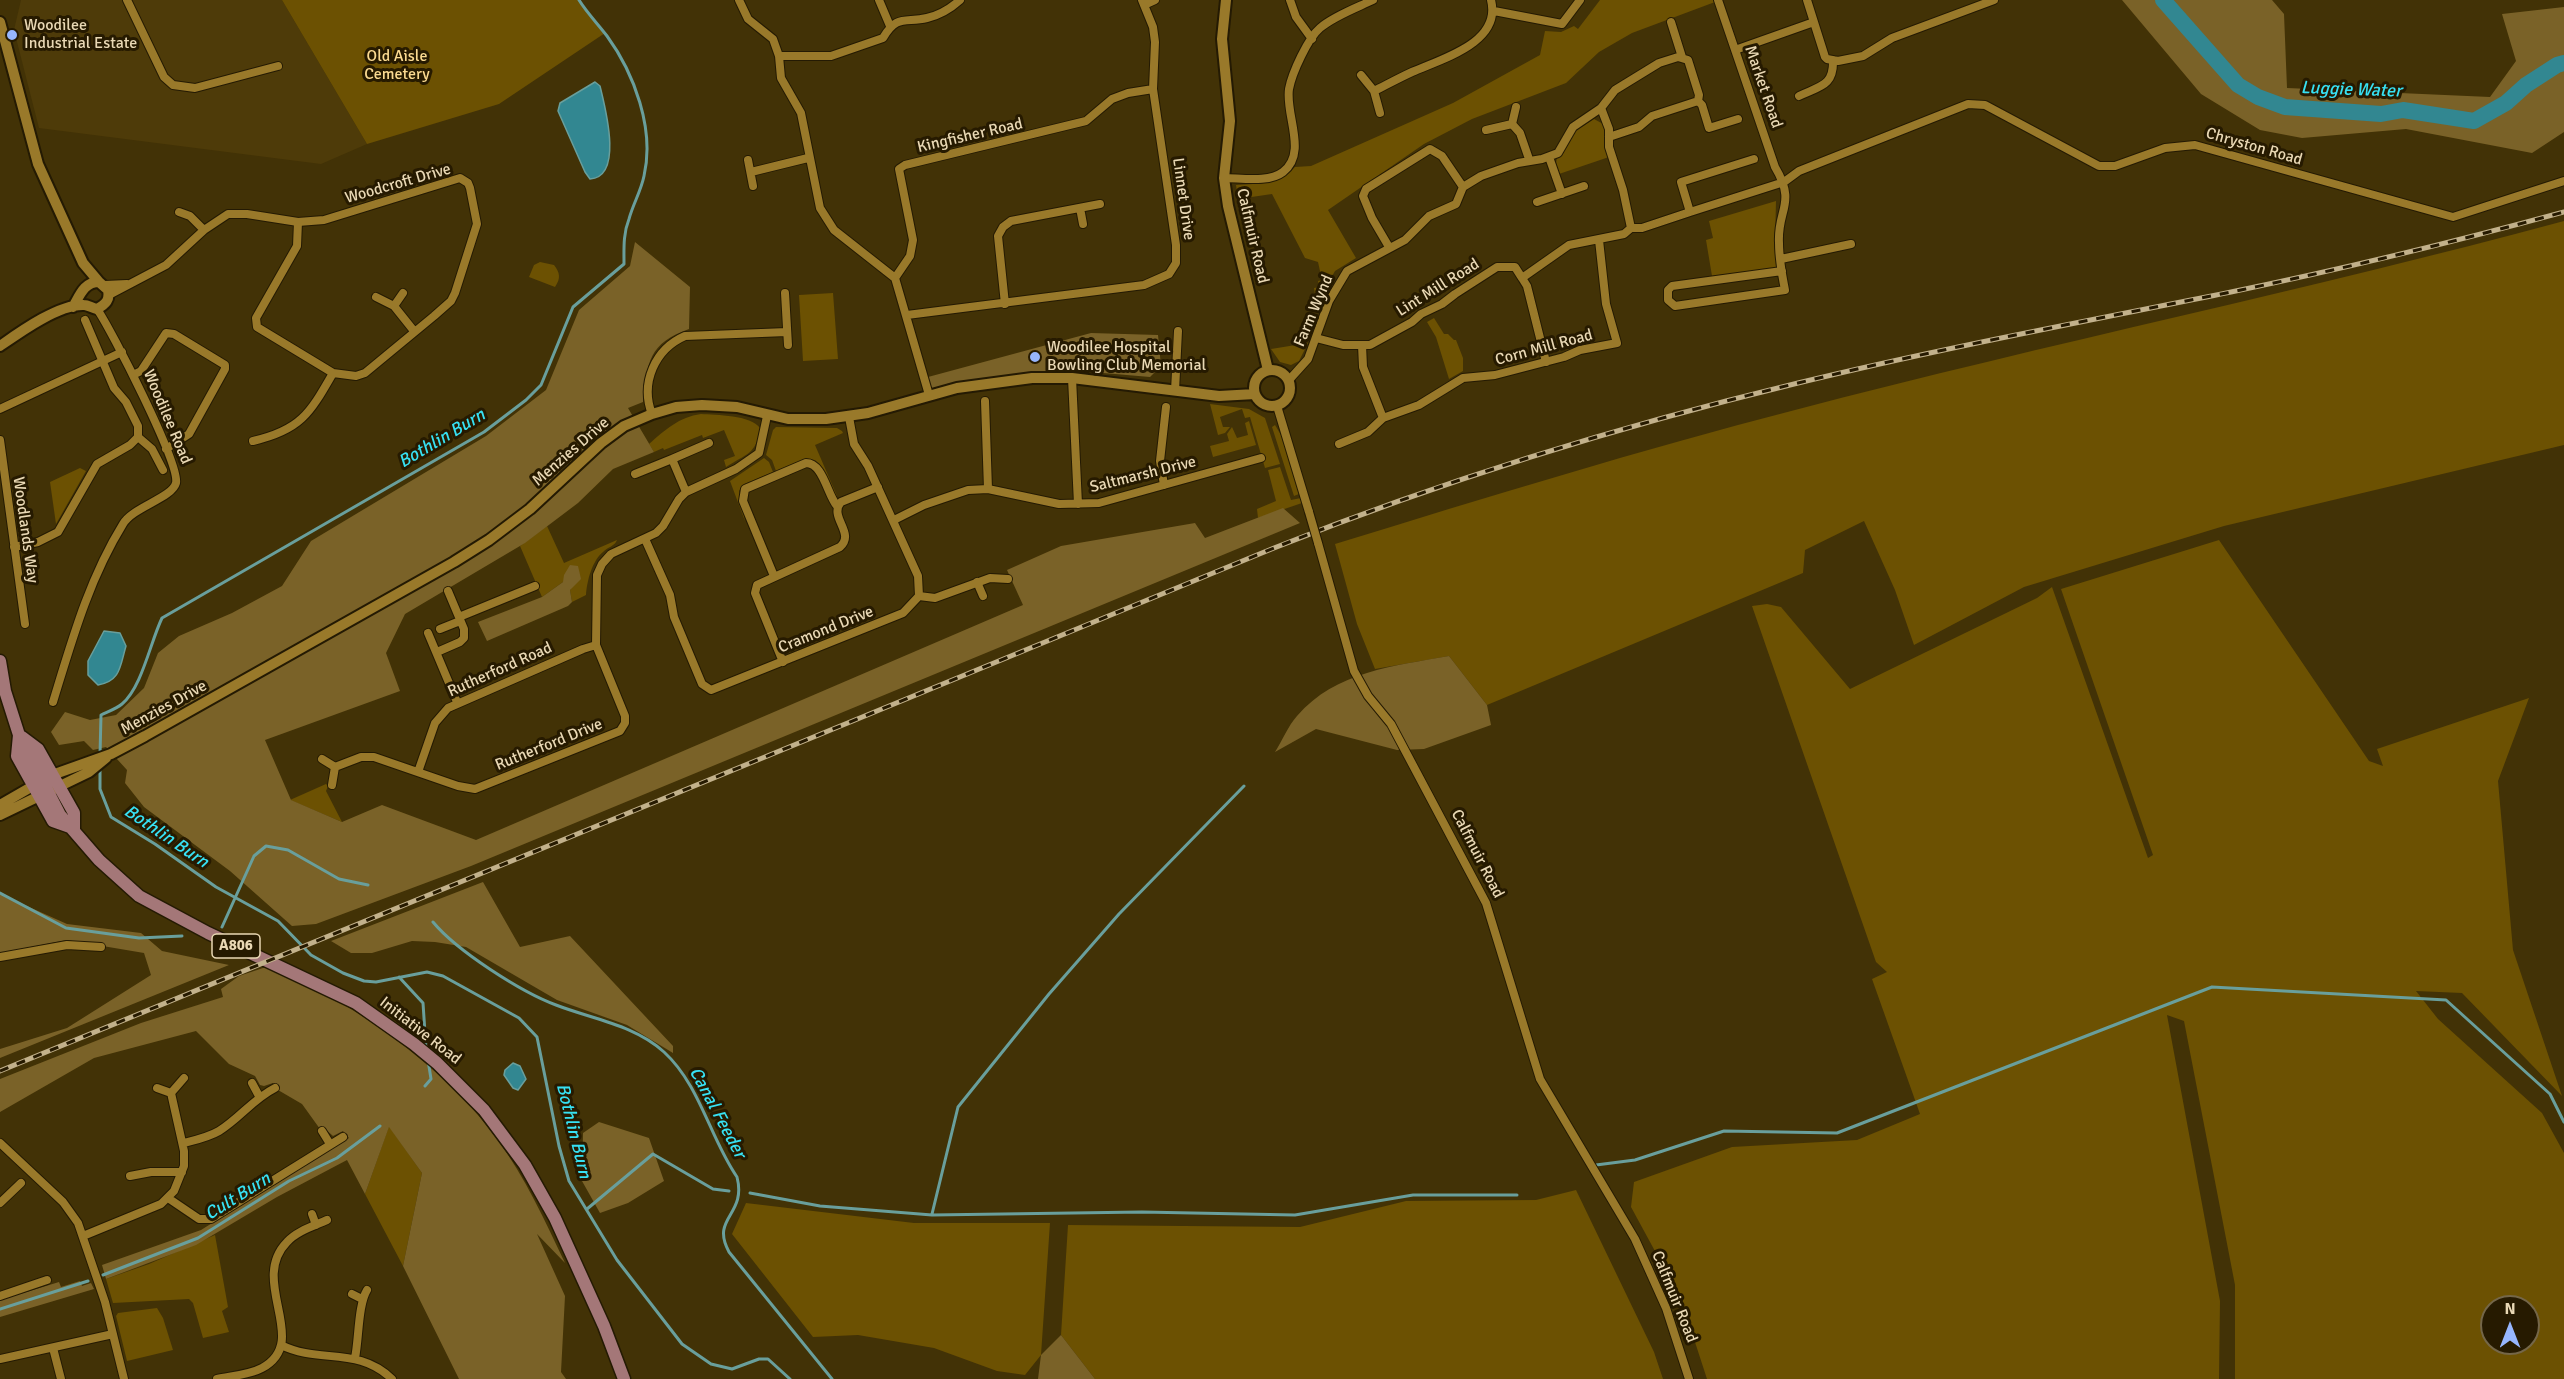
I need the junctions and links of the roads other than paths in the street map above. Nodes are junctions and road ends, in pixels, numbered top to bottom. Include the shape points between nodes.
1 (127, 0) edge
2 (739, 0) edge
3 (879, 0) edge
4 (960, 0) edge
5 (1155, 0) edge
6 (1226, 0) edge
7 (1290, 0) edge
8 (1373, 0) edge
9 (1491, 0) edge
10 (1580, 0) edge
11 (1718, 0) edge
12 (1808, 0) edge
13 (1994, 0) edge
14 (1143, 3) edge
15 (1494, 11) junction
16 (0, 22) edge
17 (1671, 22) dead end
18 (1814, 22) junction
19 (890, 26) junction
20 (1312, 39) junction
21 (1736, 50) junction
22 (778, 56) junction
23 (1682, 57) junction
24 (1833, 60) junction
25 (278, 66) dead end
26 (1362, 75) dead end
27 (1153, 89) junction
28 (1374, 92) junction
29 (1799, 96) dead end
30 (1698, 101) junction
31 (1516, 107) dead end
32 (1601, 108) junction
33 (1380, 113) dead end
34 (1738, 119) dead end
35 (1512, 124) junction
36 (1486, 130) dead end
37 (1609, 137) junction
38 (1549, 157) junction
39 (808, 158) junction
40 (1529, 159) junction
41 (1754, 159) dead end
42 (748, 160) dead end
43 (751, 172) junction
44 (1224, 178) junction
45 (2564, 181) edge
46 (1784, 182) junction
47 (753, 186) dead end
48 (1584, 186) dead end
49 (1463, 187) junction
50 (1562, 194) junction
51 (1537, 202) dead end
52 (1100, 204) dead end
53 (1080, 208) junction
54 (179, 212) dead end
55 (1690, 212) junction
56 (298, 222) junction
57 (1083, 224) dead end
58 (1631, 228) junction
59 (204, 230) junction
60 (1599, 240) junction
61 (1851, 244) dead end
62 (1389, 247) junction
63 (1780, 259) junction
64 (83, 263) junction
65 (1782, 271) junction
66 (895, 278) junction
67 (1522, 278) junction
68 (84, 289) junction
69 (404, 293) dead end
70 (785, 293) dead end
71 (103, 295) junction
72 (376, 297) dead end
73 (1005, 304) junction
74 (86, 305) junction
75 (394, 306) junction
76 (73, 307) junction
77 (906, 315) junction
78 (85, 320) dead end
79 (414, 330) junction
80 (1178, 331) dead end
81 (787, 332) junction
82 (1317, 338) junction
83 (788, 345) dead end
84 (1362, 345) junction
85 (0, 346) edge
86 (122, 352) junction
87 (102, 361) junction
88 (1546, 362) junction
89 (1268, 370) junction
90 (333, 373) junction
91 (133, 375) junction
92 (1072, 378) junction
93 (1289, 380) junction
94 (1175, 391) junction
95 (1255, 394) junction
96 (929, 395) junction
97 (985, 400) dead end
98 (1277, 406) junction
99 (1166, 407) dead end
100 (0, 409) edge
101 (652, 414) junction
102 (768, 416) junction
103 (849, 417) junction
104 (1383, 418) junction
105 (138, 437) junction
106 (258, 437) dead end
107 (0, 440) edge
108 (709, 443) dead end
109 (1339, 444) dead end
110 (166, 449) junction
111 (1261, 458) dead end
112 (672, 459) junction
113 (163, 470) dead end
114 (635, 474) dead end
115 (1164, 485) junction
116 (878, 487) junction
117 (988, 489) junction
118 (686, 492) junction
119 (1078, 504) junction
120 (837, 506) junction
121 (894, 520) junction
122 (645, 539) junction
123 (14, 547) junction
124 (774, 576) junction
125 (1008, 579) dead end
126 (977, 582) junction
127 (535, 586) dead end
128 (448, 591) dead end
129 (919, 596) junction
130 (982, 596) dead end
131 (460, 619) junction
132 (26, 624) dead end
133 (440, 629) dead end
134 (428, 633) dead end
135 (596, 645) junction
136 (437, 652) junction
137 (0, 661) edge
138 (783, 662) junction
139 (52, 702) dead end
140 (457, 702) junction
141 (19, 735) junction
142 (322, 759) dead end
143 (335, 767) junction
144 (418, 772) junction
145 (332, 785) dead end
146 (46, 786) junction
147 (0, 805) edge
148 (0, 815) edge
149 (74, 829) junction
150 (101, 947) dead end
151 (0, 957) edge
152 (184, 1078) dead end
153 (252, 1083) dead end
154 (157, 1088) dead end
155 (275, 1088) dead end
156 (171, 1093) junction
157 (259, 1096) junction
158 (322, 1131) dead end
159 (343, 1137) dead end
160 (0, 1143) edge
161 (184, 1143) junction
162 (330, 1144) junction
163 (182, 1172) junction
164 (130, 1176) dead end
165 (21, 1183) dead end
166 (168, 1198) junction
167 (0, 1203) edge
168 (312, 1214) dead end
169 (327, 1220) dead end
170 (316, 1225) junction
171 (83, 1236) junction
172 (47, 1280) dead end
173 (367, 1290) dead end
174 (352, 1294) dead end
175 (0, 1296) edge
176 (362, 1299) junction
177 (113, 1334) junction
178 (280, 1345) junction
179 (53, 1348) junction
180 (355, 1358) junction
181 (0, 1359) edge
182 (61, 1379) edge
183 (124, 1379) edge
184 (217, 1379) edge
185 (392, 1379) edge
186 (624, 1379) edge
187 (1689, 1379) edge

1 - 25 street via 164,77 173,85 195,88
2 - 22 street via 748,19 773,39
3 - 19 street
4 - 19 street via 948,11 926,18 907,18
5 - 14 street
6 - 44 street, Calfmuir Road via 1222,39 1230,121
7 - 20 street via 1296,17
8 - 20 street via 1320,28
9 - 15 street
10 - 15 street via 1562,24
11 - 21 street, Market Road
12 - 18 street
13 - 24 street via 1892,38 1863,56
14 - 27 street, Linnet Drive via 1155,42
15 - 28 street via 1474,42
16 - 64 street via 38,164
17 - 23 street
18 - 21 street
18 - 24 street via 1825,57
19 - 22 street via 883,38 831,56
20 - 44 street via 1289,89 1295,136 1293,160 1282,173 1266,178
21 - 46 street, Market Road via 1775,167
22 - 39 street via 781,78 801,113
23 - 30 street via 1688,60
23 - 32 street via 1649,68 1616,90
24 - 29 street via 1829,81
26 - 28 street
27 - 66 street, Kingfisher Road via 1112,99 1086,122 899,169 913,240 910,256
27 - 73 street, Linnet Drive via 1174,221 1176,263 1169,274 1144,285
28 - 33 street
30 - 34 street via 1709,128
30 - 37 street via 1652,116 1639,128
31 - 35 street
32 - 37 street
32 - 38 street via 1573,127 1561,151
35 - 36 street
35 - 40 street via 1523,138
37 - 58 street
38 - 40 street, Farm Wynd
38 - 50 street
39 - 43 street
39 - 66 street via 820,208 834,230
40 - 49 street, Farm Wynd via 1481,176
41 - 55 street via 1681,182
42 - 43 street
43 - 47 street
44 - 89 street, Calfmuir Road
45 - 46 street, Chryston Road via 2453,217 2195,145 2165,148 2115,166 2099,166 1985,105 1968,104 1799,171
46 - 55 street, Chryston Road
46 - 63 street via 1787,204 1779,238
48 - 50 street
49 - 62 street, Farm Wynd via 1456,204 1429,216 1409,236
49 - 62 street via 1442,156 1430,148 1366,189 1366,206
50 - 51 street
52 - 53 street
53 - 57 street
53 - 73 street via 1011,220 1003,227 998,236
54 - 59 street via 190,216
55 - 58 street, Chryston Road
56 - 59 street via 237,213 222,217
56 - 79 street, Woodcroft Drive via 324,220 455,179 468,183 477,224 464,269 451,301
56 - 90 street, Woodcroft Drive via 297,246 256,318 256,325 263,333
58 - 60 street via 1624,234
59 - 71 street via 166,265
60 - 67 street via 1564,247
60 - 88 street, Corn Mill Road via 1606,304 1617,343
61 - 63 street
62 - 82 street, Farm Wynd via 1344,276 1329,301
63 - 65 street
64 - 68 street
64 - 71 street
65 - 65 street via 1785,290 1675,306 1668,300 1672,286
66 - 77 street
67 - 84 street, Lint Mill Road via 1515,267 1497,267 1412,322 1376,342
67 - 88 street
68 - 71 street
68 - 74 street
68 - 76 street
69 - 75 street
70 - 81 street
71 - 74 street
71 - 86 street, Woodilee Road via 108,324
72 - 75 street
73 - 77 street, Linnet Drive
74 - 76 street
75 - 79 street
76 - 85 street
77 - 96 street
78 - 87 street
79 - 90 street, Woodcroft Drive via 365,373
80 - 94 street
81 - 83 street
81 - 101 street via 685,336 671,342 654,365 648,383 647,400
82 - 84 street, Lint Mill Road
82 - 93 street, Farm Wynd via 1305,365
84 - 104 street via 1363,367
86 - 87 street
86 - 91 street, Woodilee Road
87 - 100 street
87 - 105 street via 138,426
88 - 104 street, Corn Mill Road via 1495,375 1463,378 1419,405
89 - 93 street via 1280,372
89 - 95 street via 1255,382
90 - 106 street via 302,420 283,433
91 - 110 street, Woodilee Road
91 - 110 street via 141,372 166,333 225,365 189,434
92 - 94 street, Menzies Drive
92 - 96 street, Menzies Drive via 1032,378
92 - 119 street
93 - 98 street via 1290,393
94 - 95 street, Menzies Drive via 1219,396
95 - 98 street via 1261,403
96 - 103 street, Menzies Drive
97 - 117 street
98 - 187 street, Calfmuir Road, bridge via 1354,671 1391,724 1486,903 1540,1079 1635,1239 1666,1308
99 - 115 street via 1160,461
101 - 102 street, Menzies Drive via 702,405 737,407
101 - 146 street, Menzies Drive via 624,426 602,442 530,509 480,546 87,768
102 - 103 street, Menzies Drive via 802,420
102 - 118 street, Rutherford Drive via 759,453 736,469
103 - 116 street via 854,444
104 - 109 street, Corn Mill Road via 1368,432
105 - 113 street via 152,449
105 - 123 street via 97,464 58,532 38,542
107 - 123 street, Woodlands Way
108 - 112 street
110 - 139 street, Woodilee Road via 176,483 171,491 125,521 105,555 87,595
111 - 115 street, Saltmarsh Drive
112 - 114 street
112 - 118 street
115 - 119 street, Saltmarsh Drive via 1099,503
116 - 120 street
116 - 121 street
117 - 119 street, Saltmarsh Drive via 1059,504
117 - 121 street, Saltmarsh Drive via 955,493
118 - 122 street, Rutherford Drive via 663,526
120 - 124 street via 844,544
120 - 124 street via 817,467 810,463 745,489 743,501
121 - 129 street via 918,576
122 - 135 street, Rutherford Drive via 611,554 602,564 597,575
122 - 138 street, Cramond Drive via 704,687 714,690
123 - 132 street, Woodlands Way
124 - 138 street via 759,582 755,593
125 - 126 street
126 - 129 street via 942,596
126 - 130 street
127 - 131 street
128 - 131 street
129 - 138 street, Cramond Drive via 895,617
131 - 133 street
131 - 136 street via 464,638
134 - 136 street
135 - 140 street, Rutherford Road
135 - 144 street, Rutherford Drive via 625,716 620,731 475,789
136 - 140 street
137 - 141 main road, Initiative Road / A806 via 4,691
140 - 144 street, Rutherford Road via 435,723
141 - 146 main road, Initiative Road / A806 via 38,749
141 - 146 main road, Initiative Road / A806 via 17,756
142 - 143 street
143 - 144 street, Rutherford Drive via 361,757 374,757
143 - 145 street
146 - 147 street
146 - 148 street
146 - 149 main road, Initiative Road / A806 via 74,813
146 - 149 main road, Initiative Road / A806 via 52,821
149 - 186 main road, Initiative Road / A806 via 99,860 139,896 199,929 356,1003 437,1063 484,1110 525,1165 555,1218
150 - 151 street via 67,945
152 - 156 street
153 - 157 street
154 - 156 street
155 - 157 street
156 - 161 street
157 - 161 street via 220,1130
158 - 162 street
159 - 162 street
160 - 171 street via 63,1202
161 - 163 street
162 - 166 street via 211,1220 199,1219
163 - 164 street
163 - 166 street
165 - 167 street
166 - 171 street
168 - 170 street
169 - 170 street
170 - 178 street via 287,1242 274,1267 272,1283 284,1332
171 - 177 street
172 - 175 street
173 - 176 street
174 - 176 street
176 - 180 street
177 - 179 street
177 - 183 street
178 - 180 street via 311,1355
178 - 184 street via 264,1367
179 - 181 street
179 - 182 street
180 - 185 street via 377,1367

